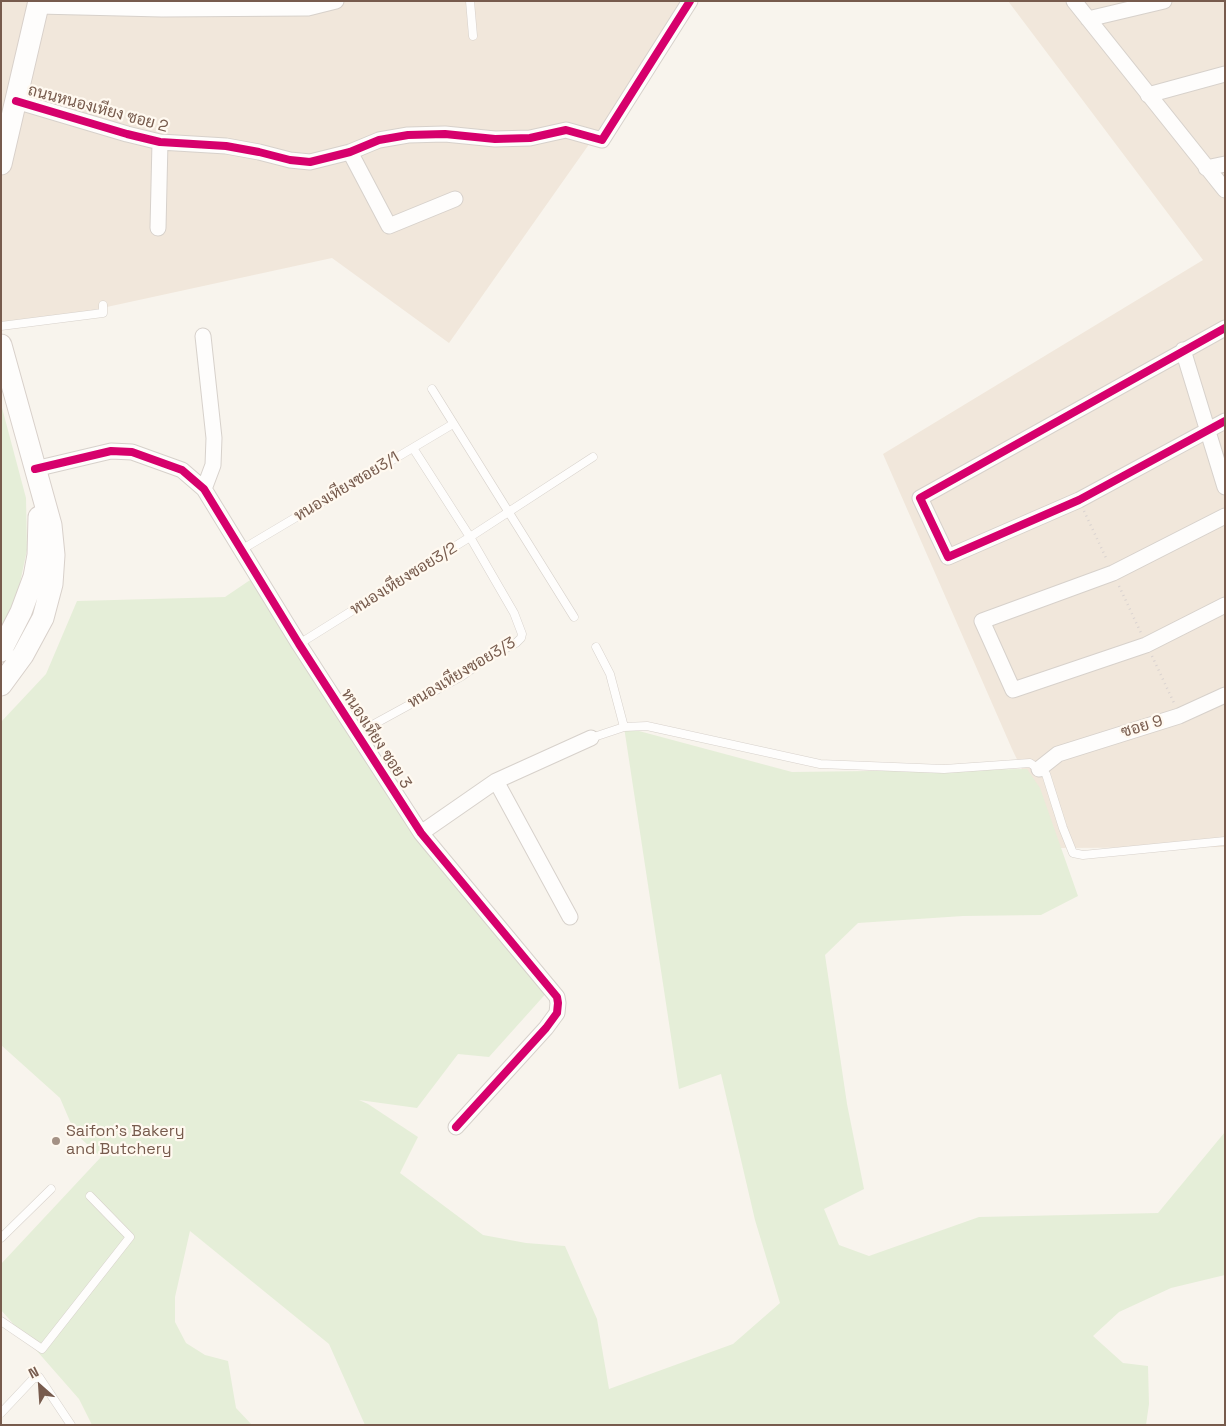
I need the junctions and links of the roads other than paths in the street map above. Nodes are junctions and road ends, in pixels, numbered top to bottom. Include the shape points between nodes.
1 (336, 1) edge
2 (470, 1) edge
3 (690, 1) edge
4 (1074, 1) edge
5 (1164, 1) edge
6 (38, 4) edge
7 (307, 4) edge
8 (1088, 19) junction
9 (473, 36) dead end
10 (1225, 74) edge
11 (1148, 95) junction
12 (16, 101) junction
13 (160, 142) junction
14 (350, 152) junction
15 (1, 164) edge
16 (1225, 164) edge
17 (1206, 168) junction
18 (1225, 190) edge
19 (455, 199) dead end
20 (158, 228) dead end
21 (103, 305) dead end
22 (1, 326) edge
23 (1225, 328) edge
24 (203, 336) dead end
25 (1, 345) edge
26 (1183, 350) junction
27 (432, 389) dead end
28 (1225, 421) edge
29 (453, 424) junction
30 (1207, 431) junction
31 (413, 448) junction
32 (593, 457) dead end
33 (36, 468) junction
34 (1225, 487) edge
35 (40, 489) junction
36 (204, 489) junction
37 (508, 512) junction
38 (1225, 516) edge
39 (470, 537) junction
40 (241, 550) junction
41 (1225, 605) edge
42 (574, 617) dead end
43 (299, 644) junction
44 (596, 647) dead end
45 (1, 651) edge
46 (3, 679) edge
47 (1225, 695) edge
48 (624, 727) junction
49 (356, 734) junction
50 (591, 738) joint
51 (1039, 769) junction
52 (496, 781) junction
53 (421, 833) junction
54 (1225, 841) edge
55 (570, 917) dead end
56 (456, 1127) dead end
57 (51, 1189) dead end
58 (90, 1196) dead end
59 (1, 1238) edge
60 (1, 1321) edge
61 (1, 1413) edge
62 (71, 1425) edge

1 - 7 street
2 - 9 lane
3 - 14 street, ถนนหนองเหียง ซอย 2 via 602,140 566,130 530,138 408,135 379,140
4 - 8 street
5 - 8 street
6 - 7 street via 162,9
6 - 12 main road
8 - 11 street
10 - 11 street
11 - 17 street
12 - 13 street, ถนนหนองเหียง ซอย 2
12 - 15 main road
13 - 14 street, ถนนหนองเหียง ซอย 2 via 226,146 310,162
13 - 20 street
14 - 19 street via 389,226
16 - 17 street
17 - 18 street
21 - 22 lane via 103,313
23 - 26 street
24 - 36 street via 214,438 213,465
25 - 33 main road
26 - 30 street
26 - 30 street via 920,498 948,557 1079,500
27 - 29 lane
28 - 30 street
29 - 31 lane, หนองเหียงซอย3/1
29 - 37 lane
30 - 34 street
31 - 39 lane
31 - 40 lane, หนองเหียงซอย3/1
32 - 37 lane, หนองเหียงซอย3/2
33 - 35 main road
33 - 36 street, หนองเหียง ซอย 3 via 111,451 132,452 182,470
35 - 45 main road via 38,555 34,576 22,612
35 - 46 main road via 51,525 52,584 43,618 24,655
36 - 40 street, หนองเหียง ซอย 3
37 - 39 lane, หนองเหียงซอย3/2
37 - 42 lane
38 - 41 street via 1113,573 982,621 1013,690 1146,645
39 - 43 lane, หนองเหียงซอย3/2
39 - 49 lane, หนองเหียงซอย3/3 via 514,612 521,638 462,676
40 - 43 street, หนองเหียง ซอย 3
43 - 49 street, หนองเหียง ซอย 3
44 - 48 lane via 610,674
47 - 51 street, ซอย 9 via 1180,716 1058,754
48 - 50 lane
48 - 51 lane via 647,726 820,764 944,769 1030,763
49 - 53 street, หนองเหียง ซอย 3
50 - 52 street
51 - 54 lane via 1046,774 1073,853 1083,855
52 - 53 street
52 - 55 street
53 - 56 street, หนองเหียง ซอย 3 via 558,1002 557,1013 546,1028
57 - 59 lane
58 - 60 lane via 130,1237 42,1349
61 - 62 lane via 34,1378 39,1377

